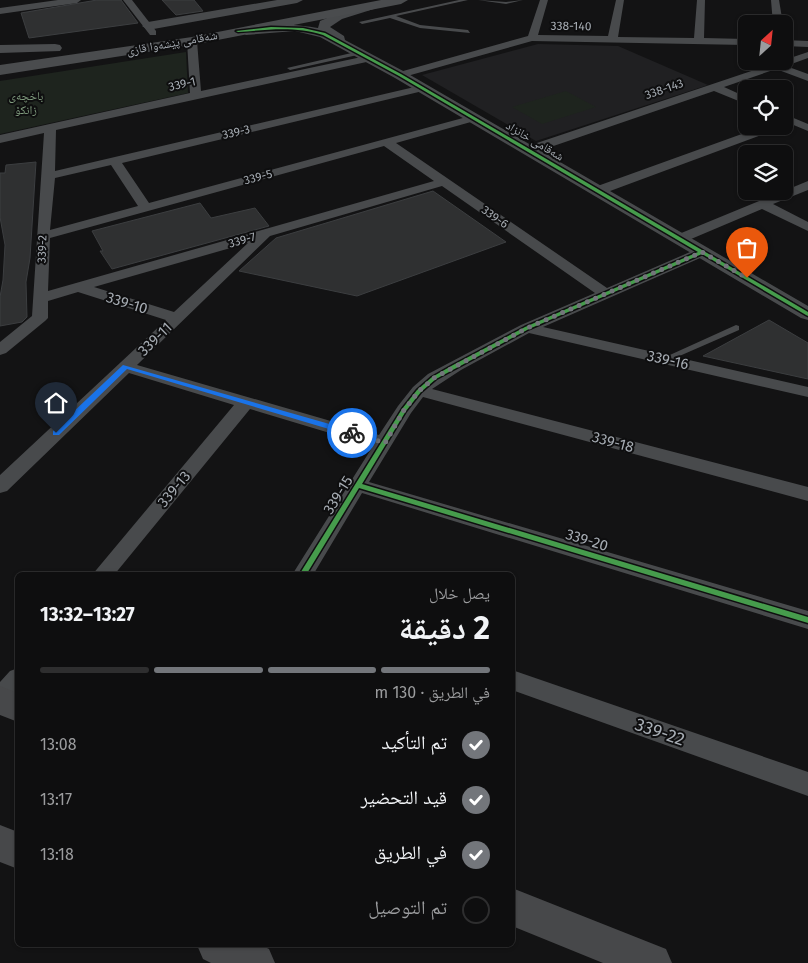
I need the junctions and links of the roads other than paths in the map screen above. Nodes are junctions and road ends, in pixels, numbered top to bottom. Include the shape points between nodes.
1 (77, 0) edge
2 (127, 0) edge
3 (297, 0) edge
4 (334, 0) edge
5 (401, 0) edge
6 (466, 0) edge
7 (480, 0) edge
8 (521, 0) edge
9 (544, 0) edge
10 (620, 0) edge
11 (701, 0) edge
12 (775, 0) edge
13 (375, 5) junction
14 (0, 11) edge
15 (777, 15) edge
16 (391, 16) junction
17 (362, 22) dead end
18 (150, 29) junction
19 (238, 32) junction
20 (468, 32) dead end
21 (532, 38) junction
22 (612, 40) junction
23 (192, 41) junction
24 (699, 42) junction
25 (738, 42) edge
26 (793, 43) edge
27 (808, 44) edge
28 (57, 48) junction
29 (0, 49) edge
30 (808, 55) edge
31 (0, 56) edge
32 (366, 56) junction
33 (793, 60) edge
34 (49, 64) junction
35 (290, 68) dead end
36 (0, 70) edge
37 (765, 70) edge
38 (787, 70) edge
39 (400, 75) junction
40 (0, 76) edge
41 (808, 78) edge
42 (714, 87) junction
43 (423, 88) junction
44 (196, 95) junction
45 (738, 98) edge
46 (474, 118) junction
47 (793, 123) edge
48 (50, 128) junction
49 (808, 128) edge
50 (751, 135) edge
51 (0, 139) edge
52 (386, 142) junction
53 (529, 150) junction
54 (114, 160) junction
55 (49, 176) junction
56 (443, 182) junction
57 (808, 185) edge
58 (597, 190) junction
59 (763, 204) junction
60 (146, 208) junction
61 (808, 227) edge
62 (266, 233) junction
63 (42, 236) junction
64 (679, 239) junction
65 (702, 252) junction
66 (78, 287) junction
67 (605, 293) junction
68 (41, 298) junction
69 (808, 314) edge
70 (176, 318) junction
71 (527, 328) junction
72 (736, 328) dead end
73 (0, 350) edge
74 (665, 359) junction
75 (126, 367) junction
76 (419, 391) junction
77 (808, 392) edge
78 (246, 402) junction
79 (385, 443) junction
80 (358, 485) junction
81 (0, 486) edge
82 (808, 494) edge
83 (104, 572) edge
84 (304, 572) edge
85 (808, 620) edge
86 (515, 681) edge
87 (15, 682) edge
88 (0, 699) edge
89 (15, 706) edge
90 (808, 784) edge
91 (0, 843) edge
92 (15, 850) edge
93 (515, 908) edge
94 (221, 947) edge
95 (255, 963) edge
96 (652, 963) edge

1 - 14 street
2 - 18 street
3 - 18 street
4 - 18 highway, شەقامی پێشەوا قازی
5 - 13 highway, شەقامی پێشەوا قازی
6 - 16 lane
7 - 8 lane via 506,3
9 - 21 street
10 - 22 street
11 - 24 street
12 - 15 street
13 - 19 highway, شەقامی پێشەوا قازی
13 - 32 street, شەقامی خانزاد via 324,24 324,28
16 - 17 lane
16 - 20 lane via 408,25
18 - 28 highway, شەقامی پێشەوا قازی
19 - 23 highway, شەقامی پێشەوا قازی
19 - 32 street, شەقامی خانزاد via 303,28 324,34
21 - 22 street, 338-140
21 - 39 street, 338-140
22 - 24 street, 338-140
23 - 34 highway, شەقامی پێشەوا قازی
23 - 44 street
24 - 25 street, 338-140
26 - 27 street
28 - 29 highway
28 - 31 highway, شەقامی پێشەوا قازی
30 - 33 street, 338-143
32 - 35 lane
32 - 39 street, شەقامی خانزاد
32 - 44 street, 339-1
34 - 36 highway, شەقامی پێشەوا قازی
34 - 40 highway
37 - 42 street, 338-143
38 - 41 street
39 - 43 street, شەقامی خانزاد
42 - 45 street
42 - 53 street, 338-143
43 - 46 street, شەقامی خانزاد
43 - 54 street, 339-3
44 - 48 street, 339-1
46 - 52 street, 339-5
46 - 53 street, شەقامی خانزاد
47 - 49 street
48 - 51 street, 339-1
48 - 55 street, 339-2
50 - 58 street
52 - 56 street, 339-6
52 - 60 street, 339-5
53 - 58 street, شەقامی خانزاد
54 - 55 street, 339-3
54 - 60 street
55 - 63 street, 339-2
56 - 62 street, 339-7
56 - 67 street, 339-6
57 - 59 street
58 - 64 street, شەقامی خانزاد
59 - 61 street
59 - 64 street
60 - 63 street, 339-5
62 - 66 street, 339-7
62 - 70 street, 339-11
63 - 68 street, 339-2
64 - 65 street, شەقامی خانزاد
65 - 67 street, 339-15
65 - 69 street, شەقامی خانزاد
66 - 68 street, 339-7
66 - 70 street, 339-10
67 - 71 street, 339-15
68 - 73 street, 339-2 via 40,318
70 - 75 street, 339-11
71 - 74 street, 339-16
71 - 76 street, 339-15 via 434,378
72 - 74 lane
74 - 77 street, 339-16
75 - 78 street
75 - 81 street, 339-11
76 - 79 street, 339-15
76 - 82 street, 339-18
78 - 79 street
78 - 83 street, 339-13
79 - 80 street, 339-15
80 - 84 street, 339-15
80 - 85 street, 339-20
86 - 90 street, 339-22
87 - 88 street
88 - 89 main road
91 - 92 main road
93 - 96 main road
94 - 95 main road

